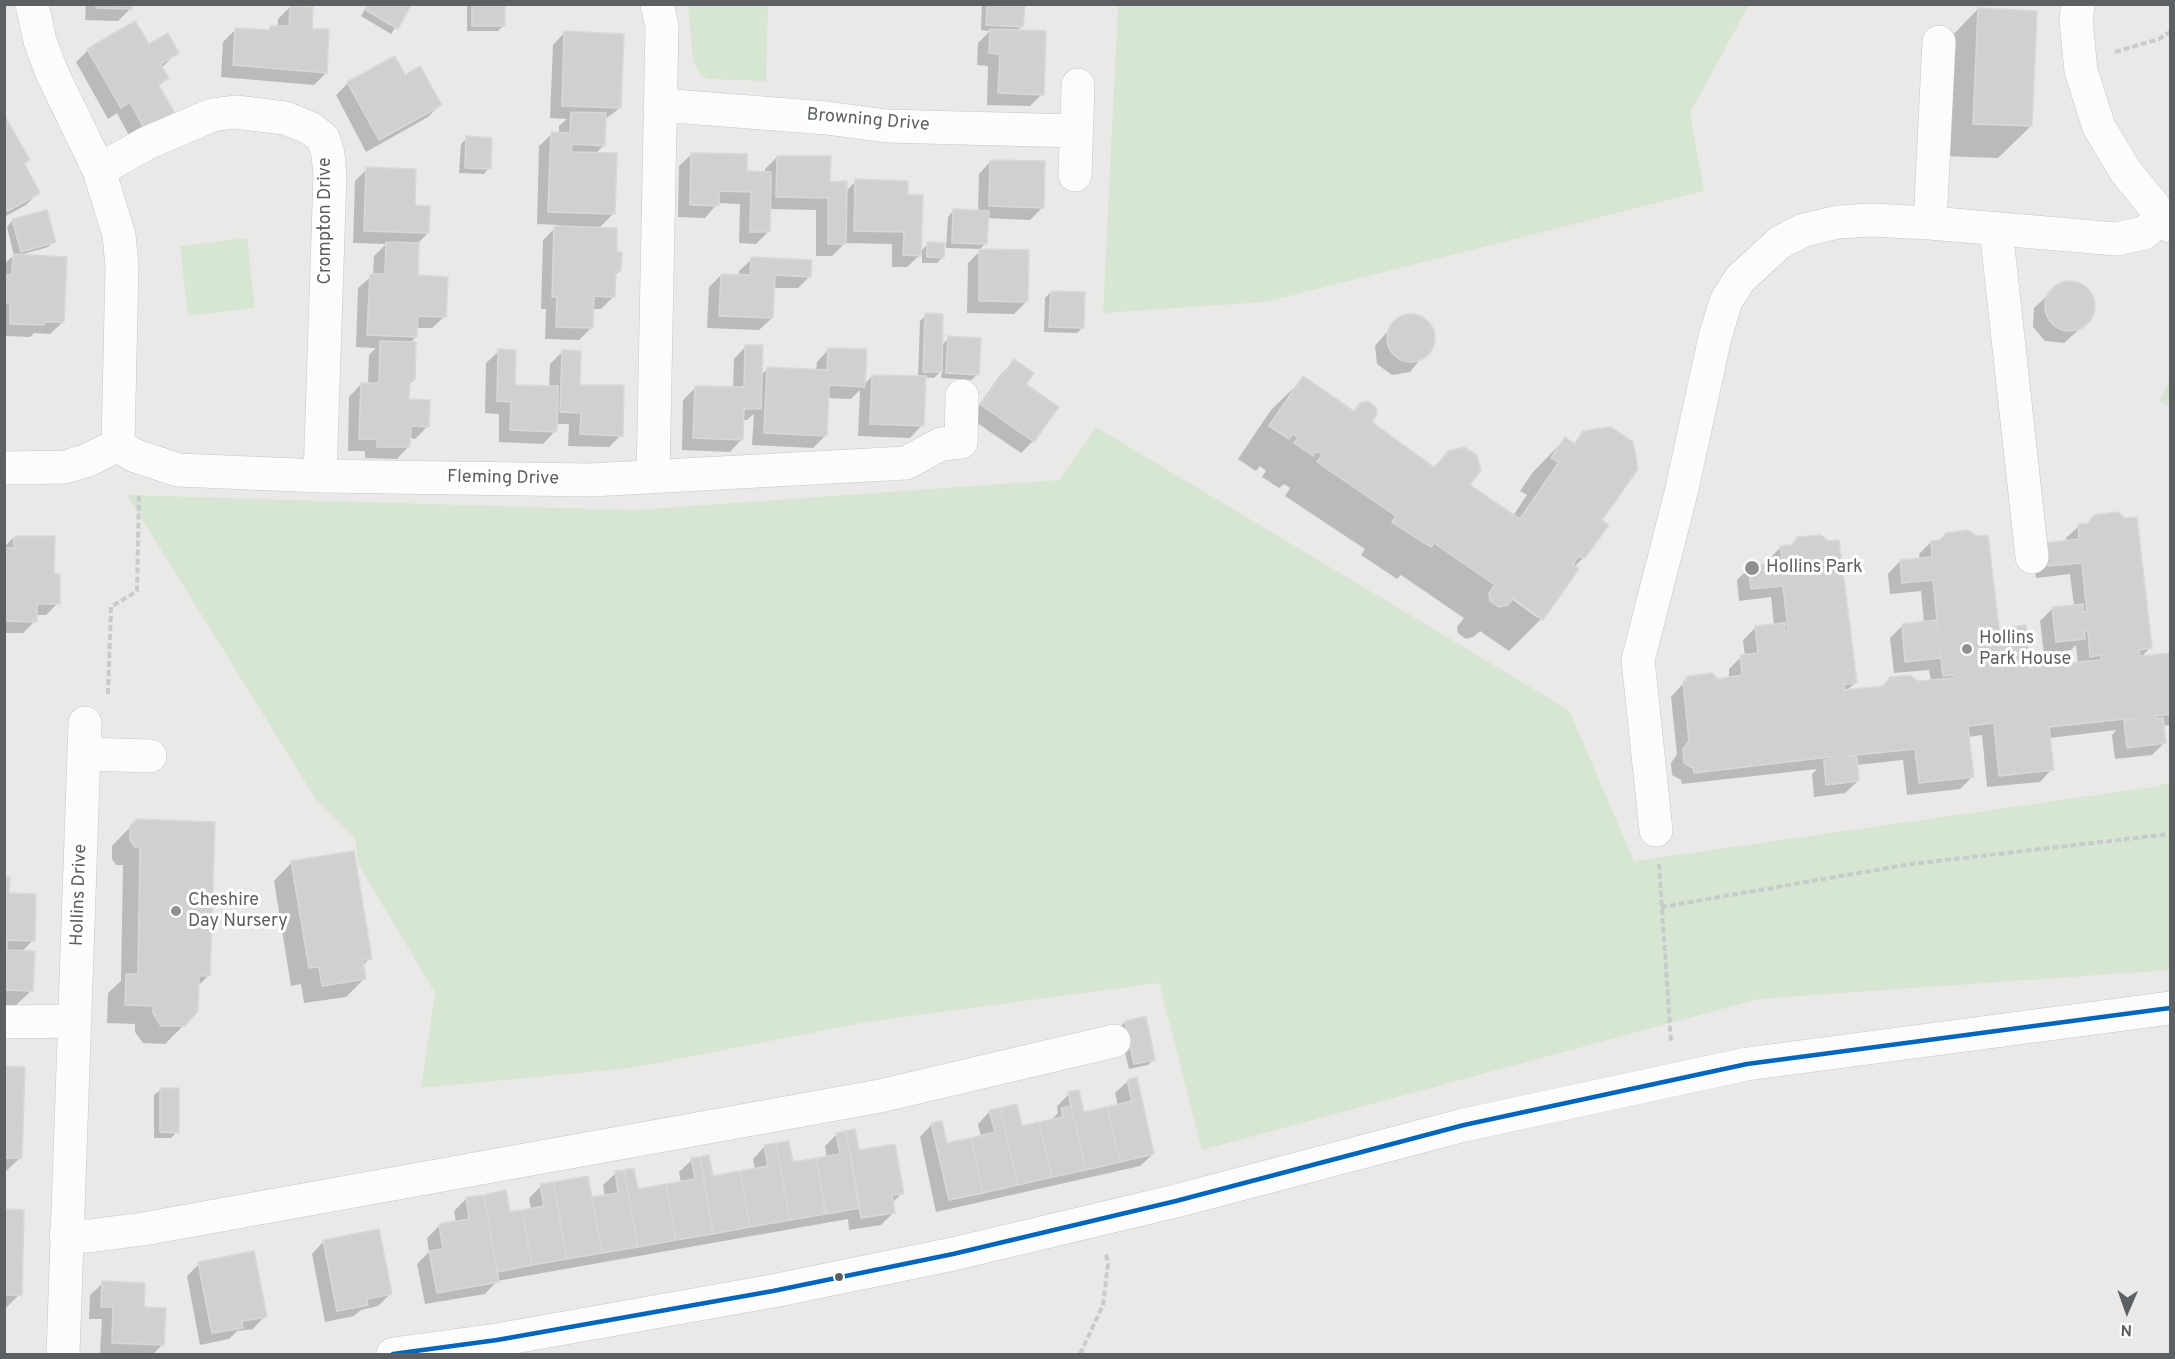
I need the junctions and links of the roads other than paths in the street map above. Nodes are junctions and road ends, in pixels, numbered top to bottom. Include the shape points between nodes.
1 (32, 4) edge
2 (657, 4) edge
3 (2078, 4) edge
4 (1939, 42) dead end
5 (1078, 85) dead end
6 (660, 105) junction
7 (1076, 131) junction
8 (99, 170) junction
9 (1075, 175) dead end
10 (2167, 221) edge
11 (1930, 223) junction
12 (1996, 229) junction
13 (962, 396) dead end
14 (118, 445) junction
15 (4, 468) edge
16 (320, 476) junction
17 (653, 477) junction
18 (2032, 556) dead end
19 (85, 723) road end
20 (85, 754) junction
21 (150, 756) dead end
22 (1656, 830) road end
23 (2170, 1008) edge
24 (75, 1021) junction
25 (4, 1022) edge
26 (1114, 1041) dead end
27 (66, 1235) junction
28 (63, 1354) edge
29 (393, 1354) edge

1 - 8 street via 52,73
2 - 6 street via 662,26
3 - 10 street via 2080,71 2099,128 2126,172
4 - 11 street
5 - 7 street
6 - 7 street, Browning Drive via 826,117 887,126
6 - 17 street
7 - 9 street
8 - 14 street via 114,214 123,266
8 - 16 street, Crompton Drive via 147,143 224,113 285,117 323,138 330,175
10 - 12 street via 2144,233 2116,239
11 - 12 street
11 - 22 street via 1861,220 1804,230 1760,259 1740,279 1726,302 1638,660
12 - 18 street
13 - 17 street, Fleming Drive via 961,442 941,444 906,463
14 - 15 street via 65,467
14 - 16 street, Fleming Drive via 154,464 178,470
16 - 17 street, Fleming Drive via 591,480
19 - 20 street, Hollins Drive
20 - 21 street
20 - 24 street, Hollins Drive
23 - 29 street via 1747,1064 1464,1125 1099,1221 772,1291 497,1340
24 - 25 street
24 - 27 street, Hollins Drive
26 - 27 street via 880,1096 143,1229
27 - 28 street, Hollins Drive

